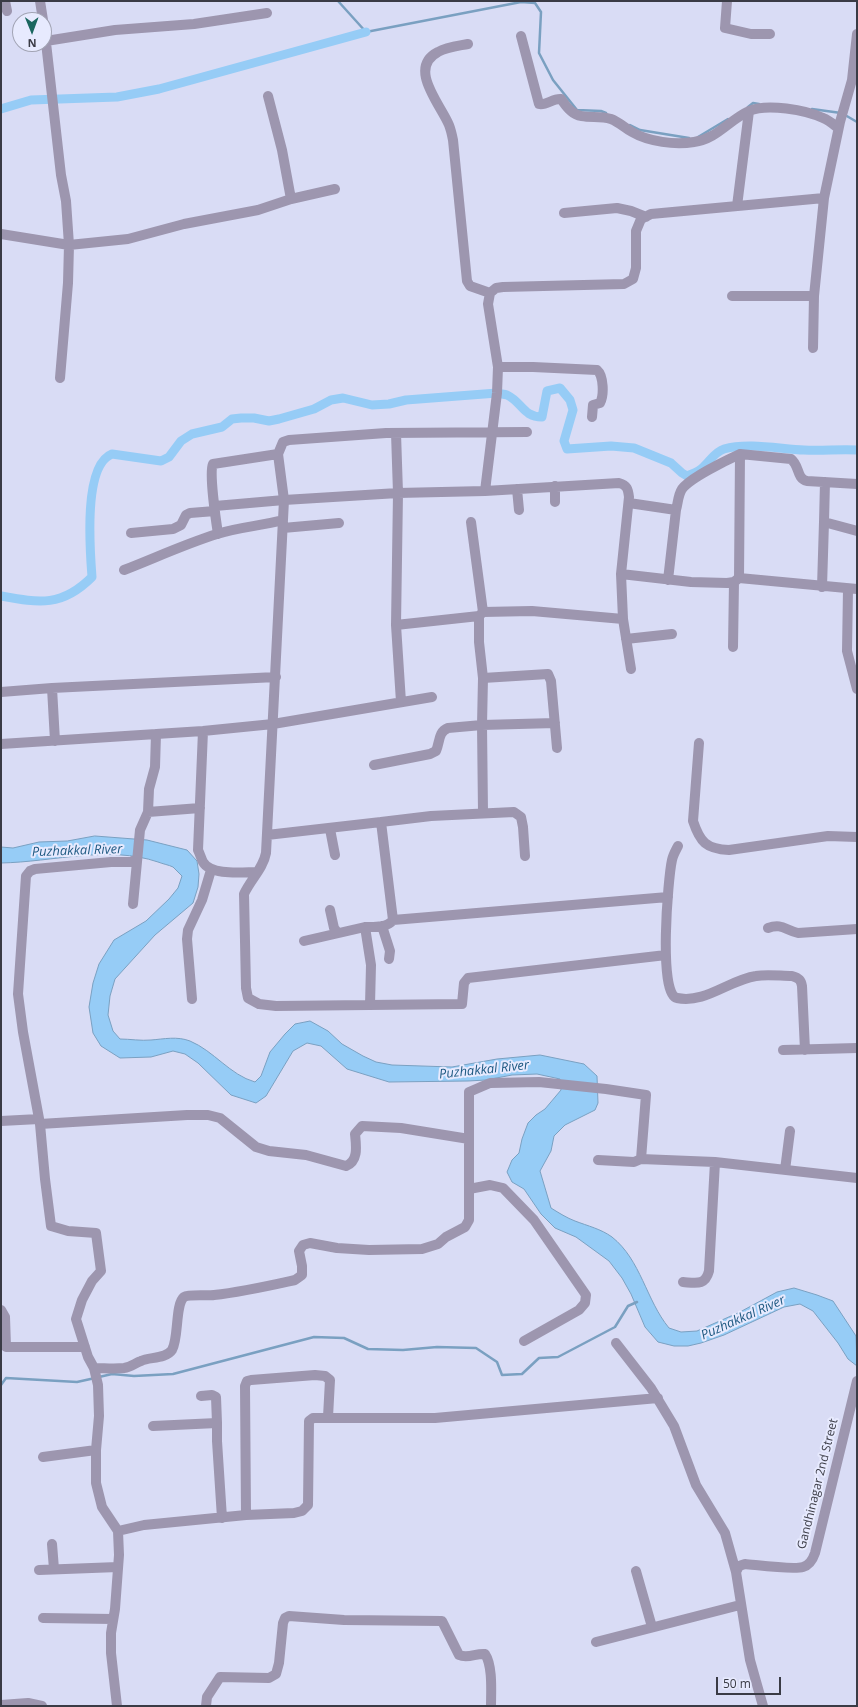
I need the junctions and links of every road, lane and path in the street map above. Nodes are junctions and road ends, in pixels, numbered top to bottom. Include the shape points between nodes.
1 (40, 1) edge
2 (727, 1) edge
3 (42, 12) edge
4 (267, 13) dead end
5 (770, 34) dead end
6 (857, 34) edge
7 (521, 36) dead end
8 (52, 41) edge
9 (468, 44) dead end
10 (47, 52) edge
11 (268, 96) dead end
12 (852, 96) edge
13 (749, 111) junction
14 (839, 125) junction
15 (335, 189) dead end
16 (824, 198) junction
17 (291, 199) junction
18 (737, 206) junction
19 (564, 213) dead end
20 (646, 217) junction
21 (1, 234) edge
22 (69, 245) junction
23 (490, 293) junction
24 (732, 296) dead end
25 (814, 296) junction
26 (812, 348) dead end
27 (498, 368) junction
28 (60, 378) dead end
29 (592, 417) dead end
30 (492, 432) junction
31 (527, 432) dead end
32 (396, 433) junction
33 (278, 454) junction
34 (740, 454) junction
35 (825, 482) junction
36 (857, 484) edge
37 (555, 486) junction
38 (517, 489) junction
39 (485, 491) junction
40 (398, 493) junction
41 (284, 500) junction
42 (555, 502) dead end
43 (629, 504) junction
44 (215, 509) junction
45 (519, 510) dead end
46 (676, 510) junction
47 (471, 522) dead end
48 (824, 522) junction
49 (339, 523) dead end
50 (283, 524) junction
51 (857, 531) edge
52 (130, 533) dead end
53 (218, 534) junction
54 (124, 570) dead end
55 (621, 574) junction
56 (668, 580) junction
57 (736, 580) junction
58 (822, 587) junction
59 (852, 589) edge
60 (481, 614) junction
61 (623, 619) junction
62 (396, 625) junction
63 (672, 634) dead end
64 (626, 639) junction
65 (733, 647) dead end
66 (631, 669) dead end
67 (276, 677) junction
68 (483, 678) junction
69 (52, 688) junction
70 (857, 689) edge
71 (1, 692) edge
72 (432, 697) dead end
73 (401, 702) junction
74 (555, 723) junction
75 (273, 724) junction
76 (482, 725) junction
77 (203, 731) junction
78 (156, 734) junction
79 (55, 741) junction
80 (699, 743) dead end
81 (1, 744) edge
82 (556, 748) dead end
83 (374, 766) dead end
84 (200, 808) junction
85 (148, 812) junction
86 (483, 812) junction
87 (381, 822) junction
88 (330, 829) junction
89 (267, 835) junction
90 (857, 837) edge
91 (678, 846) dead end
92 (335, 855) dead end
93 (525, 856) dead end
94 (137, 859) junction
95 (211, 870) junction
96 (257, 872) junction
97 (668, 897) junction
98 (133, 904) dead end
99 (330, 910) dead end
100 (393, 920) junction
101 (382, 926) junction
102 (365, 927) junction
103 (768, 928) dead end
104 (857, 929) edge
105 (338, 933) junction
106 (304, 941) dead end
107 (666, 955) junction
108 (389, 959) dead end
109 (192, 999) dead end
110 (370, 1005) junction
111 (857, 1048) edge
112 (783, 1050) dead end
113 (805, 1050) junction
114 (1, 1121) edge
115 (40, 1121) junction
116 (790, 1131) dead end
117 (469, 1139) junction
118 (641, 1158) junction
119 (598, 1160) dead end
120 (715, 1162) junction
121 (785, 1170) junction
122 (857, 1178) edge
123 (469, 1189) junction
124 (683, 1282) dead end
125 (1, 1310) edge
126 (524, 1341) dead end
127 (616, 1343) dead end
128 (84, 1347) junction
129 (3, 1349) edge
130 (95, 1376) junction
131 (857, 1380) edge
132 (201, 1396) dead end
133 (658, 1398) junction
134 (328, 1418) junction
135 (217, 1423) junction
136 (153, 1426) dead end
137 (96, 1450) junction
138 (43, 1457) dead end
139 (246, 1515) junction
140 (222, 1518) junction
141 (118, 1531) junction
142 (52, 1544) dead end
143 (118, 1567) junction
144 (54, 1569) junction
145 (39, 1570) dead end
146 (636, 1571) dead end
147 (736, 1572) junction
148 (740, 1605) junction
149 (43, 1618) dead end
150 (113, 1619) junction
151 (652, 1628) junction
152 (596, 1642) dead end
153 (1, 1705) edge
154 (42, 1706) edge
155 (117, 1706) edge
156 (206, 1706) edge
157 (492, 1706) edge
158 (763, 1706) edge

1 - 3 street
2 - 5 street via 725,28 751,34
4 - 8 street via 194,24 115,30
6 - 12 street
7 - 13 street via 537,102 540,105 560,99 576,114 606,118 641,136 679,143 704,140 715,135
9 - 23 street via 437,52 428,62 425,72 430,90 449,126 453,140 467,281 470,286
10 - 22 street
11 - 17 street
12 - 14 street via 844,107
13 - 14 street via 768,107 808,113
13 - 18 street
14 - 16 street
15 - 17 street
16 - 18 street
16 - 25 street
17 - 22 street via 258,210 184,224 128,239
18 - 20 street via 652,214
19 - 20 street via 617,208
20 - 23 street via 636,230 636,268 633,279 624,284 503,286
21 - 22 street
22 - 28 street
23 - 27 street via 488,304
24 - 25 street
25 - 26 street
27 - 29 street via 597,370 601,375 602,397 600,403 593,406
27 - 30 street
30 - 31 street
30 - 32 street
30 - 39 street
32 - 33 street via 289,440 283,442
32 - 40 street
33 - 41 street
33 - 44 street via 213,464
34 - 35 street via 791,459 796,463 802,480
34 - 46 street via 714,466 688,483 679,494
34 - 57 street
35 - 36 street
35 - 48 street
37 - 38 street
37 - 42 street
37 - 43 street via 619,483 628,489
38 - 39 street
38 - 45 street
39 - 40 street
40 - 41 street
40 - 62 street
41 - 44 street
41 - 50 street
43 - 46 street
43 - 55 street
44 - 52 street via 190,513 181,525 173,529
44 - 53 street
46 - 56 street
47 - 60 street
48 - 51 street
48 - 58 street
49 - 50 street
50 - 53 street
50 - 67 street
53 - 54 street
55 - 56 street
55 - 61 street
56 - 57 street via 720,583
57 - 58 street
57 - 65 street
58 - 59 street
59 - 70 street via 847,651
60 - 61 street via 532,611
60 - 62 street
60 - 68 street
61 - 64 street
62 - 73 street
63 - 64 street
64 - 66 street
67 - 69 street
67 - 75 street
68 - 74 street via 548,674
68 - 76 street
69 - 71 street
69 - 79 street
72 - 73 street
73 - 75 street
74 - 76 street
74 - 82 street
75 - 77 street
75 - 89 street
76 - 83 street via 448,728 443,730 436,751
76 - 86 street
77 - 78 street
77 - 84 street
78 - 79 street
78 - 85 street via 155,767 149,789
79 - 81 street
80 - 90 street via 693,821 696,831 708,846 729,850 828,836
84 - 85 street
84 - 95 street via 198,850 203,863
85 - 94 street via 140,830
86 - 87 street
86 - 93 street via 514,812 521,817
87 - 88 street
87 - 100 street
88 - 89 street
88 - 92 street
89 - 96 street via 264,863
91 - 97 street via 672,859
94 - 98 street
94 - 115 street via 127,863 111,862 35,869 26,876 18,994 22,1032
95 - 96 street
95 - 109 street via 202,900 188,930
96 - 110 street via 244,894 248,998 259,1004 276,1006
97 - 100 street
97 - 107 street
99 - 105 street via 334,928
100 - 101 street
101 - 102 street
101 - 108 street via 390,951
102 - 105 street
102 - 110 street via 371,965
103 - 104 street via 782,926 798,933
105 - 106 street
107 - 110 street via 468,978 464,983 462,1004
107 - 113 street via 668,987 671,995 676,998 692,999 756,976 792,976 801,980
111 - 113 street
112 - 113 street
114 - 115 street
115 - 117 street via 208,1115 220,1118 262,1149 306,1155 346,1166 356,1155 355,1134 362,1126 401,1128
115 - 128 street via 51,1226 68,1231 96,1233 101,1271 92,1281 76,1318
116 - 121 street
117 - 118 street via 469,1092 490,1083 539,1082 606,1089 646,1095
117 - 123 street
118 - 119 street via 634,1162
118 - 120 street
120 - 121 street
120 - 124 street via 707,1279 700,1283
121 - 122 street
123 - 126 street via 490,1185 503,1188 534,1220 586,1295 585,1303 579,1310
123 - 130 street via 469,1220 465,1227 438,1244 422,1249 369,1250 302,1245 299,1251 302,1275 295,1280 238,1292 182,1298 176,1337 171,1351 130,1367
125 - 129 street via 5,1317
127 - 133 street
128 - 129 street
128 - 130 street
130 - 137 street via 99,1416
131 - 147 street, Gandhinagar 2nd Street via 811,1562 803,1567 745,1564 738,1566
132 - 135 street via 216,1397
133 - 134 street via 435,1418
133 - 147 street via 674,1426 696,1485 725,1533
134 - 139 street via 313,1418 309,1421 308,1505 302,1511 294,1513
134 - 139 street via 330,1380 325,1376 247,1381
135 - 136 street
135 - 140 street
137 - 138 street
137 - 141 street via 96,1483 102,1507
139 - 140 street
140 - 141 street via 144,1525
141 - 143 street
142 - 144 street
143 - 144 street
143 - 150 street
144 - 145 street
146 - 151 street
147 - 148 street
148 - 151 street
148 - 158 street via 750,1660
149 - 150 street
150 - 155 street via 111,1653
151 - 152 street
153 - 154 street via 28,1703
156 - 157 street via 207,1697 220,1677 269,1678 276,1674 283,1623 285,1618 290,1616 344,1620 442,1621 459,1655 468,1657 485,1654 487,1657

